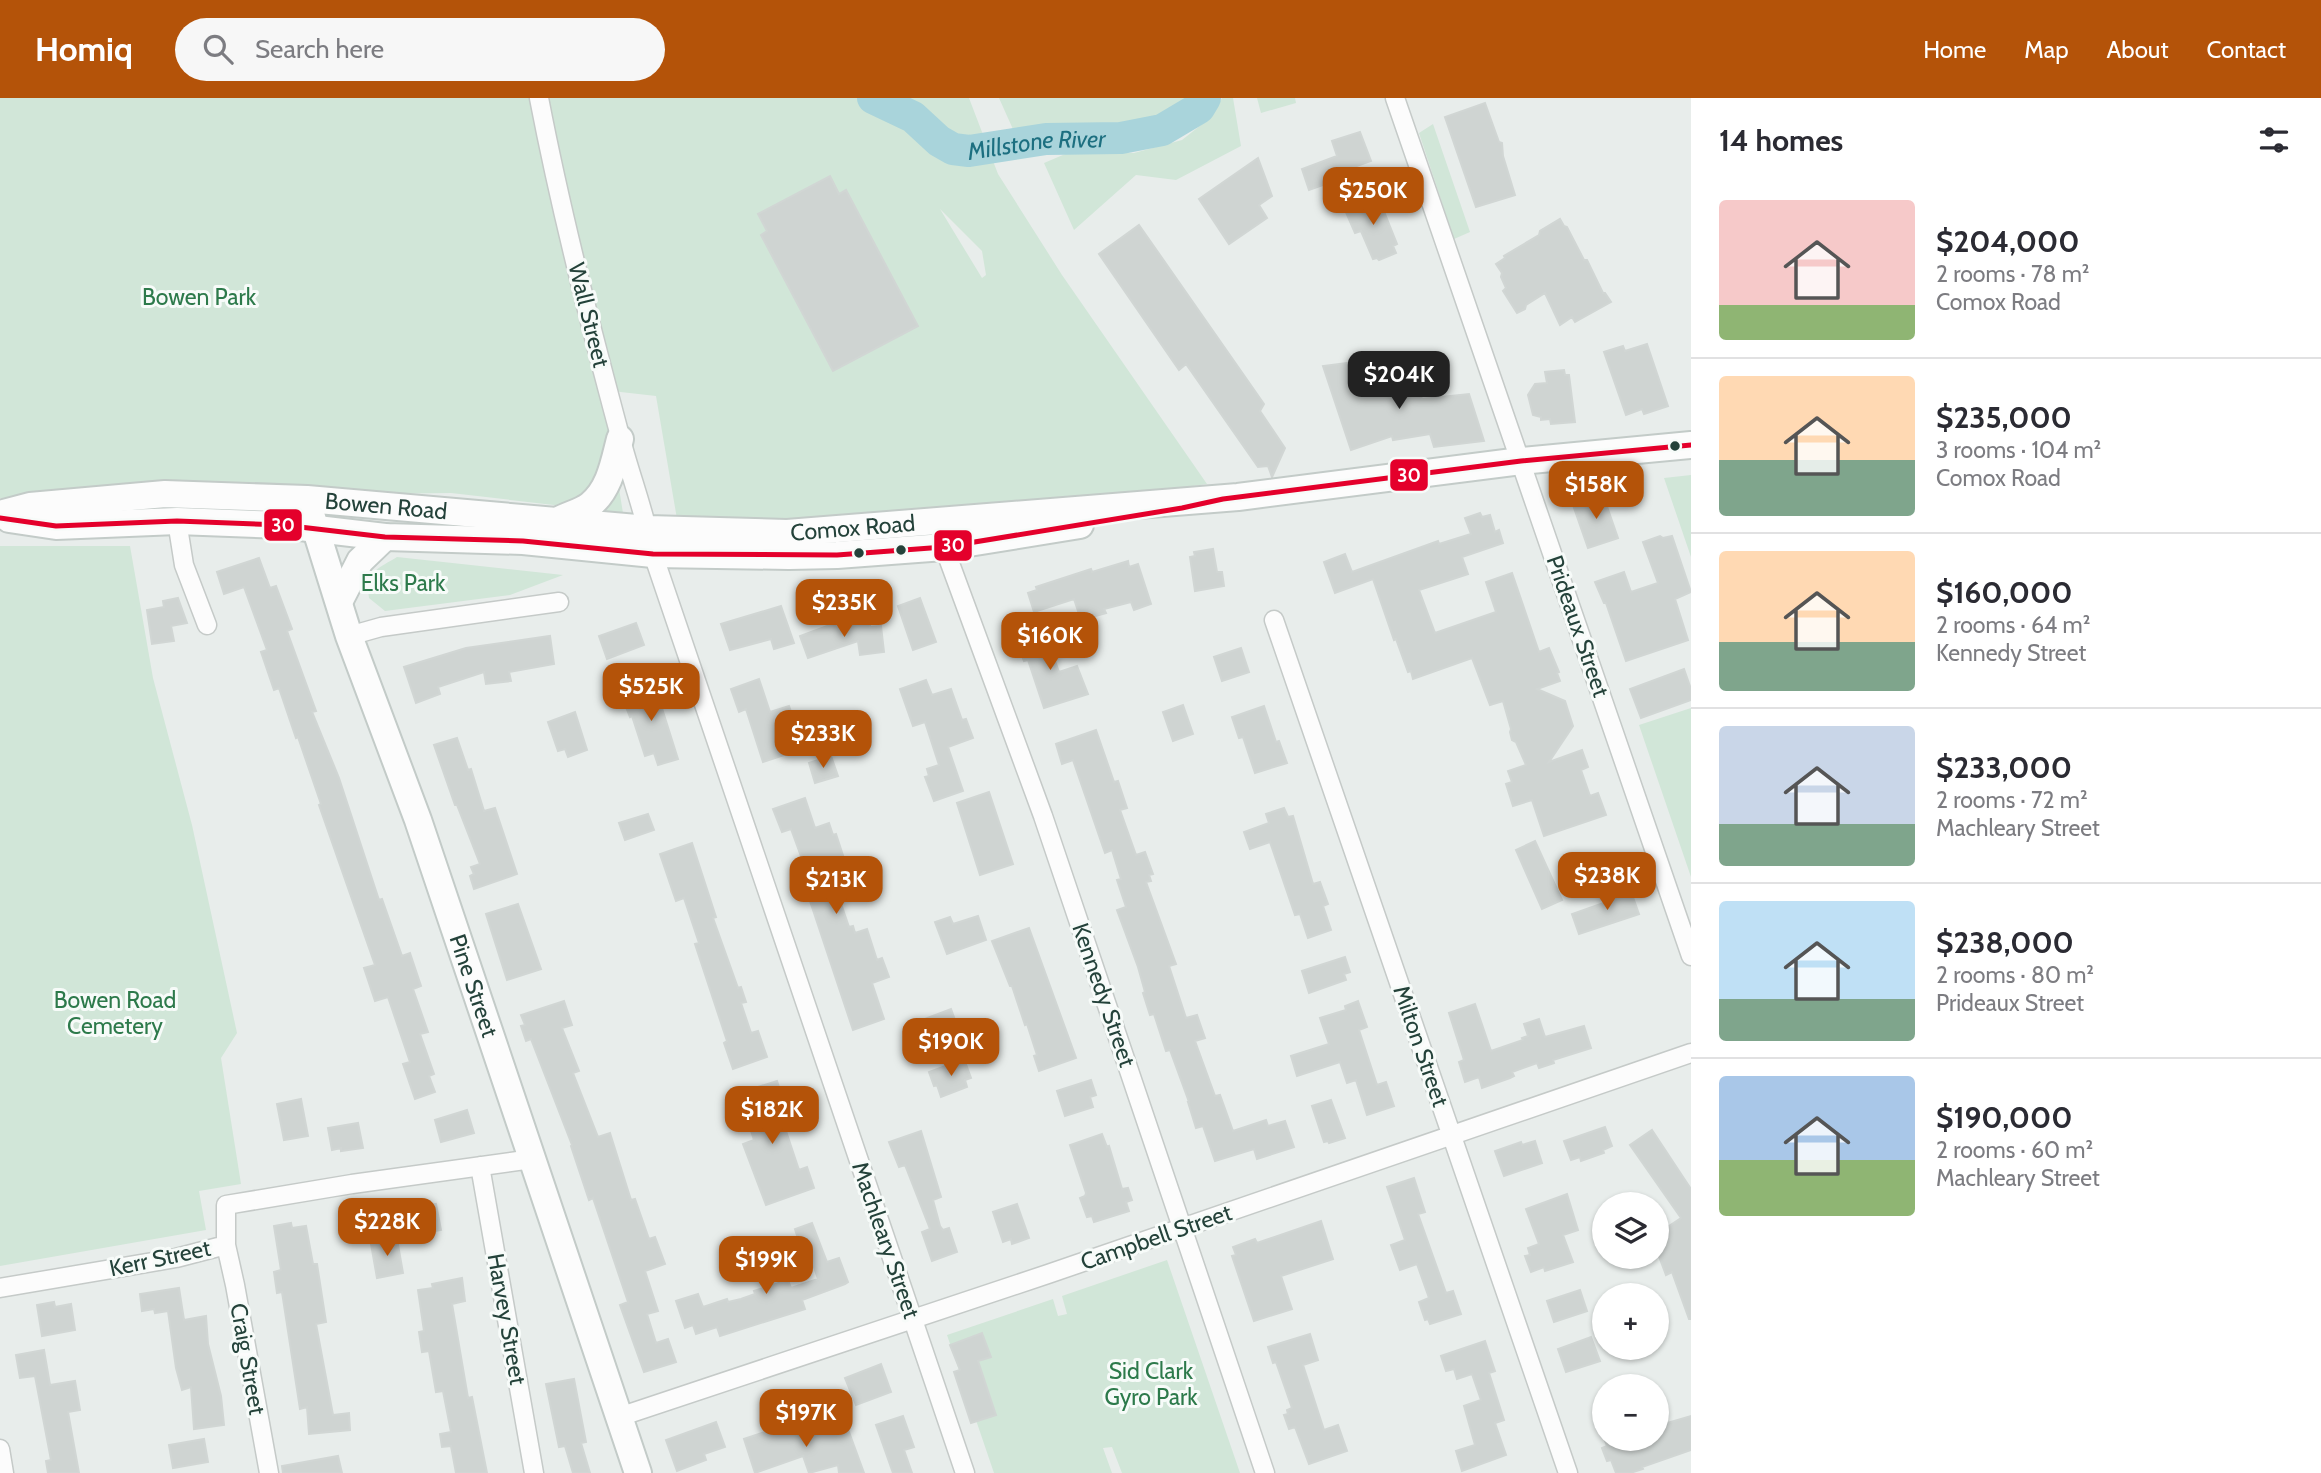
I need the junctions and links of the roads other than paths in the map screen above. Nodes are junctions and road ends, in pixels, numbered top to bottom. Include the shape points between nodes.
1 (539, 98) edge
2 (1395, 98) edge
3 (620, 439) junction
4 (1691, 445) edge
5 (1521, 461) junction
6 (307, 499) junction
7 (1223, 499) junction
8 (0, 516) edge
9 (942, 519) junction
10 (557, 520) junction
11 (177, 521) junction
12 (314, 528) junction
13 (385, 537) junction
14 (651, 541) junction
15 (944, 547) junction
16 (340, 600) junction
17 (559, 602) dead end
18 (1274, 620) dead end
19 (207, 625) dead end
20 (349, 636) junction
21 (1691, 956) edge
22 (1691, 1053) edge
23 (1452, 1135) junction
24 (531, 1159) junction
25 (480, 1166) junction
26 (1183, 1227) junction
27 (226, 1245) junction
28 (0, 1288) edge
29 (913, 1319) junction
30 (619, 1417) junction
31 (0, 1449) edge
32 (4, 1473) edge
33 (269, 1473) edge
34 (534, 1473) edge
35 (638, 1473) edge
36 (965, 1473) edge
37 (1265, 1473) edge
38 (1568, 1473) edge

1 - 3 street, Wall Street via 556,185
2 - 5 street, Prideaux Street
3 - 10 main road via 611,477 596,499
3 - 14 street, Wall Street
4 - 5 main road, Comox Road
5 - 7 main road, Comox Road
5 - 21 street, Prideaux Street
6 - 8 main road, Bowen Road via 166,494 30,506
6 - 10 main road, Bowen Road
6 - 12 main road, Pine Street
7 - 9 main road, Comox Road
7 - 15 main road, Comox Road
8 - 11 main road, Bowen Road via 56,526
9 - 14 main road, Comox Road
9 - 15 street, Kennedy Street
10 - 14 main road, Bowen Road
11 - 12 main road, Bowen Road
11 - 19 street via 184,565
12 - 13 main road, Bowen Road
12 - 16 main road, Pine Street
13 - 14 main road, Bowen Road
13 - 16 main road via 360,561
14 - 15 main road, Comox Road via 836,555
14 - 29 street, Machleary Street
15 - 26 street, Kennedy Street via 1043,817
16 - 20 main road, Pine Street
17 - 20 street via 381,627
18 - 23 street, Milton Street
20 - 24 main road, Pine Street via 418,820
22 - 23 street, Campbell Street
23 - 26 street, Campbell Street
23 - 38 street, Milton Street
24 - 25 street, Kerr Street
24 - 30 main road, Pine Street
25 - 27 street, Kerr Street via 226,1205
25 - 34 street, Harvey Street
26 - 29 street, Campbell Street
26 - 37 street, Kennedy Street
27 - 28 street, Kerr Street
27 - 33 street, Craig Street
29 - 30 street, Campbell Street
29 - 36 street, Machleary Street
30 - 35 main road, Pine Street
31 - 32 street

